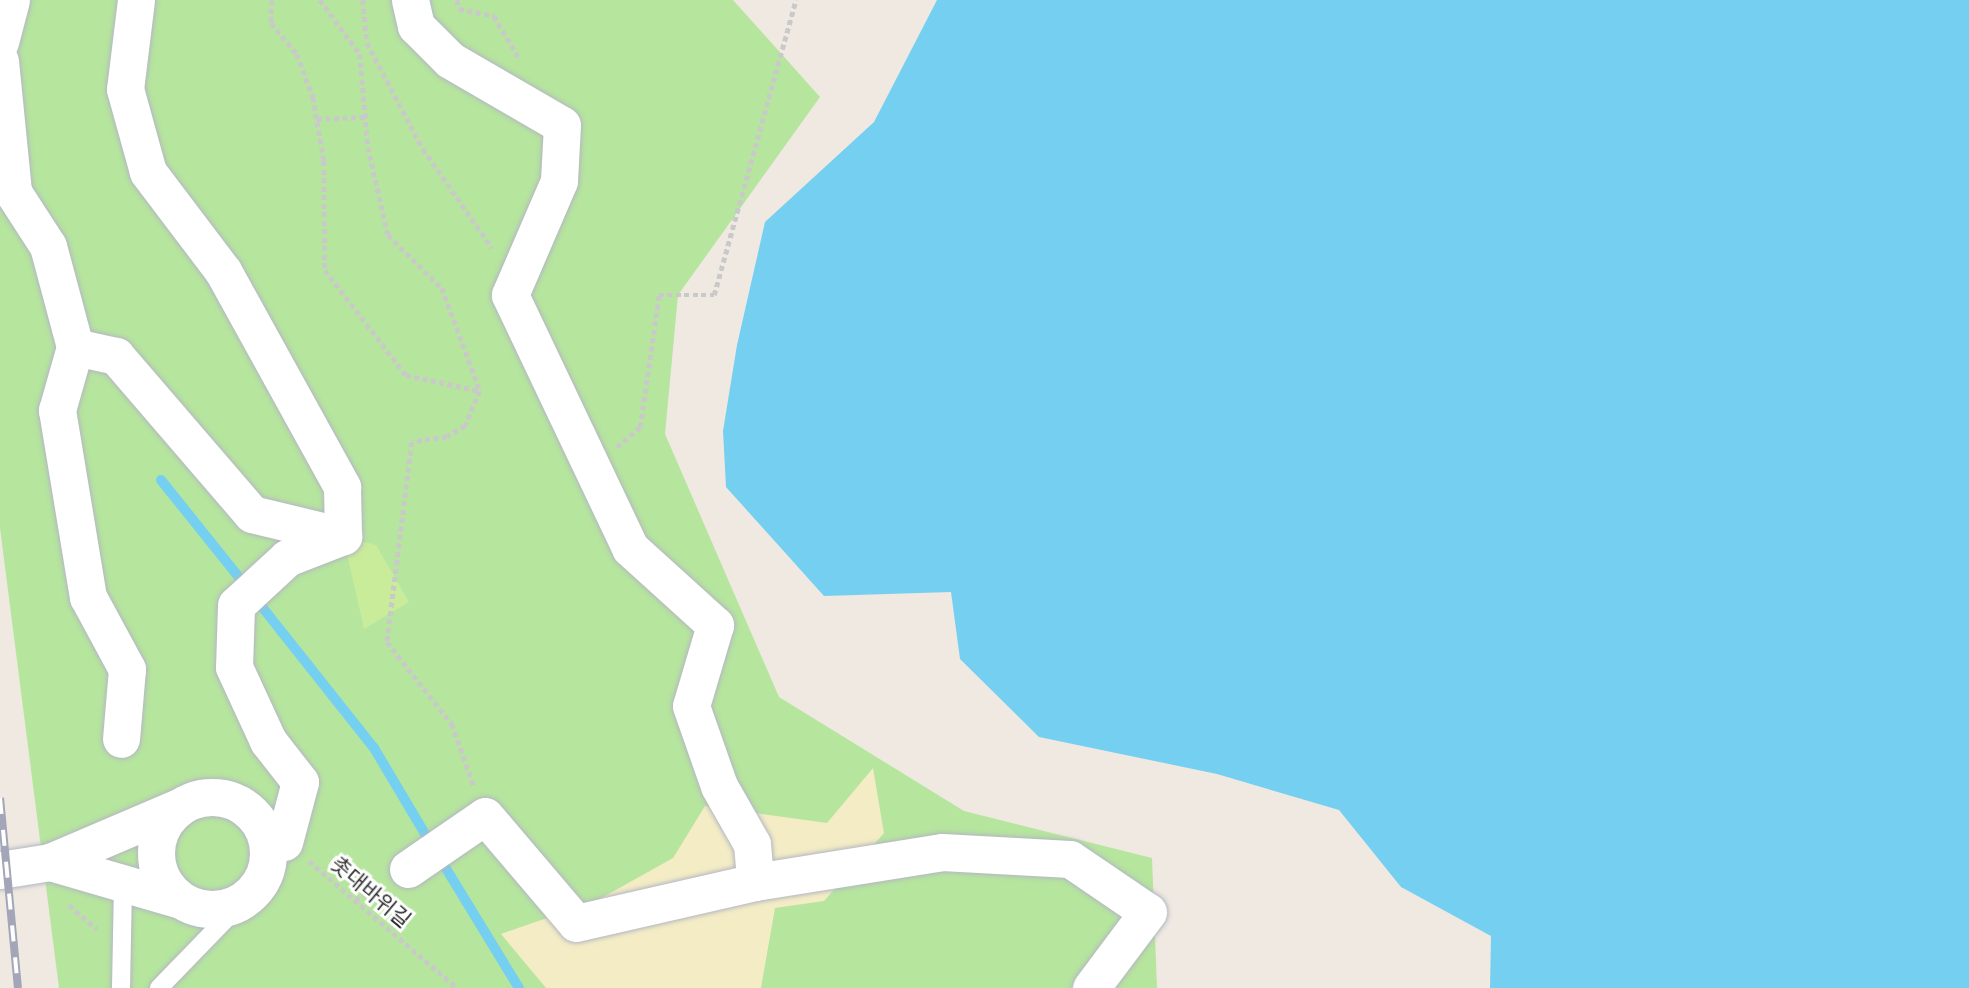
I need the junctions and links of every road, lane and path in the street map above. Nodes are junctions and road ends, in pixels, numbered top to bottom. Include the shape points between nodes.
1 (11, 0) edge
2 (272, 0) edge
3 (320, 0) edge
4 (363, 0) edge
5 (410, 0) edge
6 (457, 0) edge
7 (796, 0) edge
8 (130, 4) edge
9 (0, 42) edge
10 (0, 61) edge
11 (533, 68) dead end
12 (366, 117) junction
13 (317, 119) junction
14 (510, 295) junction
15 (75, 347) junction
16 (480, 391) junction
17 (592, 468) junction
18 (343, 536) junction
19 (121, 738) dead end
20 (180, 806) junction
21 (485, 816) junction
22 (284, 842) joint
23 (50, 862) junction
24 (408, 869) dead end
25 (0, 870) edge
26 (755, 882) junction
27 (123, 883) junction
28 (251, 893) junction
29 (62, 899) dead end
30 (181, 900) junction
31 (97, 941) dead end
32 (121, 988) edge
33 (159, 988) edge
34 (457, 988) edge
35 (1091, 988) edge

1 - 9 street
2 - 13 path via 271,23 297,54
3 - 12 path via 360,54
4 - 14 path via 367,43 423,149 486,234
5 - 14 street via 416,26 450,60 562,125 559,181
6 - 11 path via 459,9 494,16 522,63
7 - 17 path via 713,295 659,295 640,427
8 - 18 street via 125,89 148,172 223,271 342,487
10 - 15 street via 13,192 48,246
12 - 13 path
12 - 16 path via 388,235 442,288
13 - 16 path via 325,270 406,375
14 - 17 street
15 - 18 street via 116,356 252,514
15 - 19 street via 57,410 88,597 127,669
16 - 21 path via 465,426 447,437 412,442 387,642 452,724
17 - 26 street via 630,548 715,625 691,706 719,786 752,844
18 - 22 street via 287,558 236,605 234,667 268,741 300,782
20 - 23 street
20 - 28 street via 215,797 248,810 267,842 268,861
20 - 30 street via 158,835 156,853 159,871
21 - 24 street
21 - 26 street via 576,923
22 - 34 path, 촛대바위길
23 - 25 street
23 - 27 street
26 - 35 street via 942,852 1070,859 1148,912
27 - 30 street
27 - 32 lane
28 - 30 street via 217,909
28 - 33 lane
29 - 31 path via 97,929

